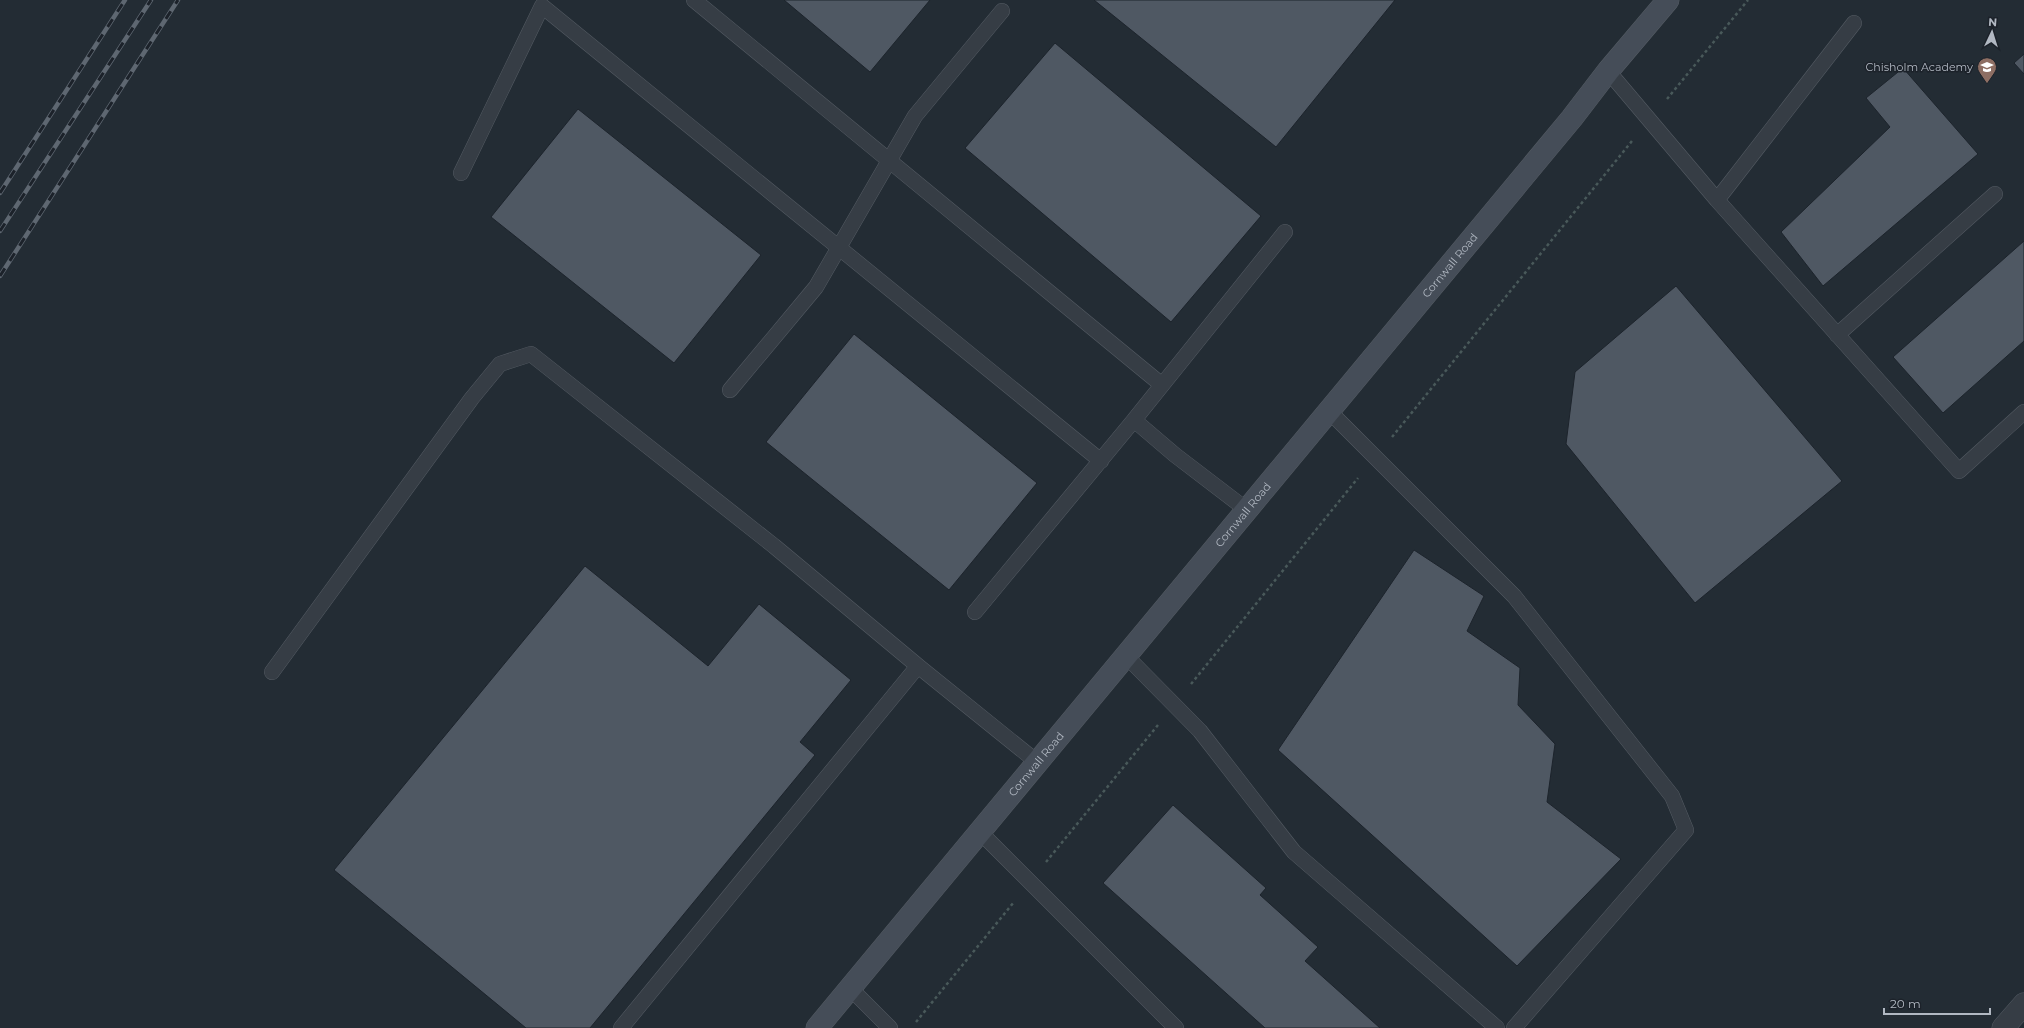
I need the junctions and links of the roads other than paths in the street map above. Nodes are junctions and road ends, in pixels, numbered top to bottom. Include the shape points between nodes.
1 (694, 0) edge
2 (1668, 0) edge
3 (543, 3) edge
4 (1002, 10) dead end
5 (1854, 23) dead end
6 (1608, 71) junction
7 (889, 160) junction
8 (461, 173) dead end
9 (1995, 194) dead end
10 (1717, 200) junction
11 (1285, 232) dead end
12 (838, 247) junction
13 (1837, 335) junction
14 (1162, 385) junction
15 (730, 390) dead end
16 (1329, 410) junction
17 (2024, 412) edge
18 (1134, 420) junction
19 (1101, 461) junction
20 (1247, 510) junction
21 (975, 612) dead end
22 (1126, 656) junction
23 (918, 666) junction
24 (272, 672) dead end
25 (1037, 762) junction
26 (980, 832) junction
27 (850, 988) junction
28 (2024, 1004) edge
29 (621, 1028) edge
30 (817, 1028) edge
31 (890, 1028) edge
32 (1176, 1028) edge
33 (1497, 1028) edge
34 (1514, 1028) edge
35 (2002, 1028) edge

1 - 7 lane
2 - 6 main road, Cornwall Road
3 - 8 lane
3 - 12 lane
4 - 7 lane via 915,116
5 - 10 lane
6 - 10 lane
6 - 16 main road, Cornwall Road via 1568,124
7 - 12 lane
7 - 14 lane
9 - 13 lane
10 - 13 lane
11 - 14 lane
12 - 15 lane via 816,287
12 - 19 lane
13 - 17 lane via 1959,471
14 - 18 lane
16 - 20 main road, Cornwall Road
16 - 34 lane via 1514,596 1672,796 1686,830
18 - 19 lane
18 - 20 lane
19 - 21 lane
20 - 22 main road, Cornwall Road
22 - 25 main road, Cornwall Road
22 - 33 lane via 1200,731 1294,852
23 - 24 lane via 774,546 531,354 500,364 472,398
23 - 25 lane
23 - 29 lane
25 - 26 main road, Cornwall Road
26 - 27 main road, Cornwall Road
26 - 32 lane
27 - 30 main road, Cornwall Road
27 - 31 lane
28 - 35 street

